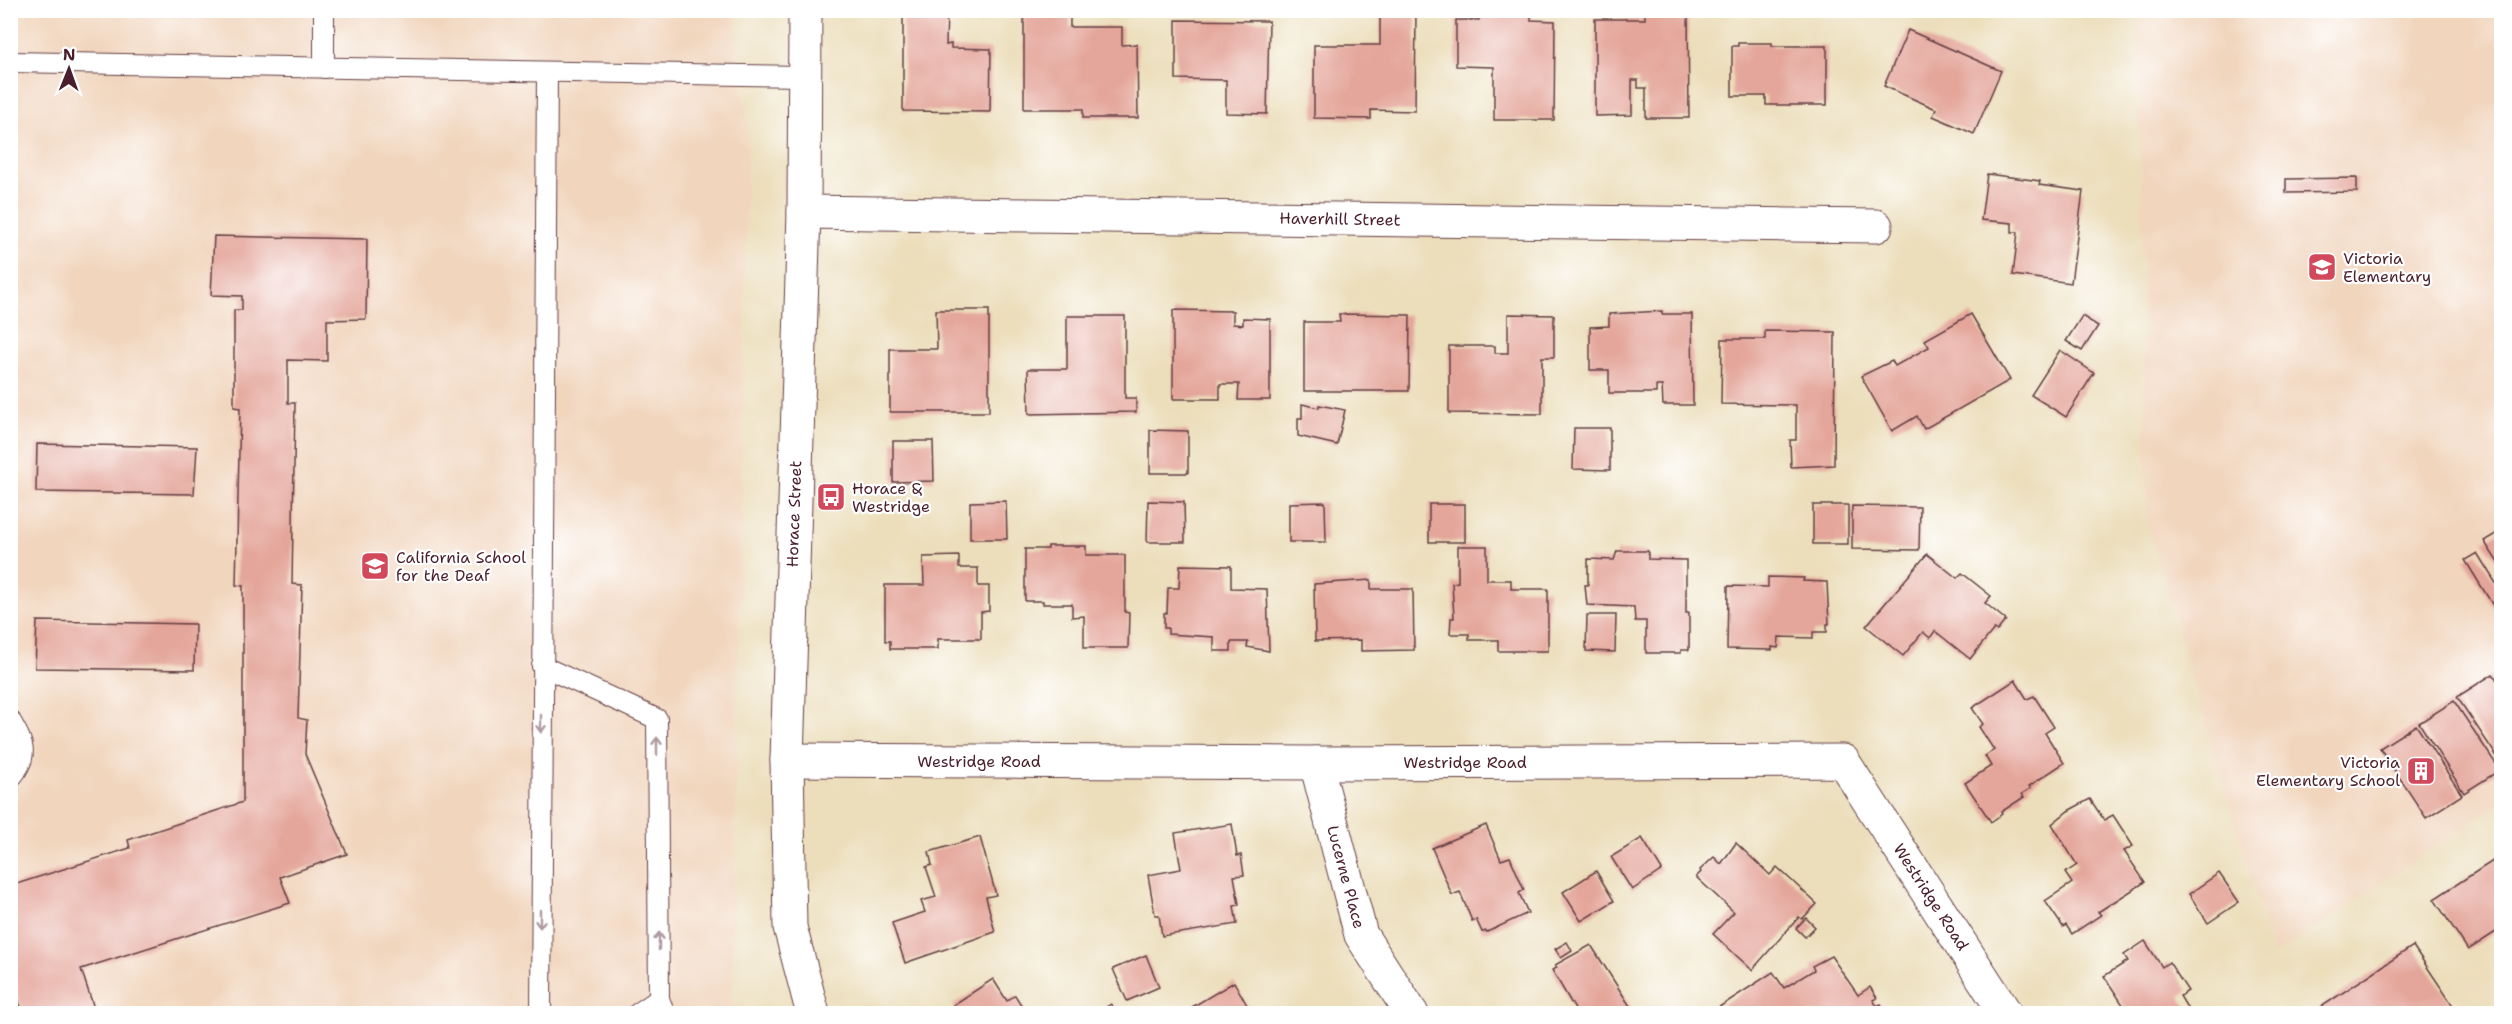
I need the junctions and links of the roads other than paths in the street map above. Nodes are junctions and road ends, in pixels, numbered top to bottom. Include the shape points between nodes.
1 (324, 10) edge
2 (805, 10) edge
3 (10, 62) edge
4 (324, 68) junction
5 (547, 72) junction
6 (804, 76) junction
7 (804, 212) junction
8 (1876, 226) dead end
9 (542, 666) junction
10 (10, 720) edge
11 (787, 760) junction
12 (1316, 763) junction
13 (10, 779) edge
14 (662, 1006) edge
15 (541, 1014) edge
16 (637, 1014) edge
17 (813, 1014) edge
18 (1412, 1014) edge
19 (2006, 1014) edge

1 - 4 lane
2 - 6 street, Horace Street
3 - 4 lane
4 - 5 lane
5 - 6 lane
5 - 9 lane
6 - 7 street, Horace Street
7 - 8 street, Haverhill Street
7 - 11 street, Horace Street
14 -> 9 lane via 657,719
9 -> 15 lane
10 - 13 lane via 23,742 22,765
11 - 12 street, Westridge Road
11 - 17 street, Horace Street via 790,927
12 - 18 street, Lucerne Place via 1361,935
12 - 19 street, Westridge Road via 1842,761
14 - 16 lane

